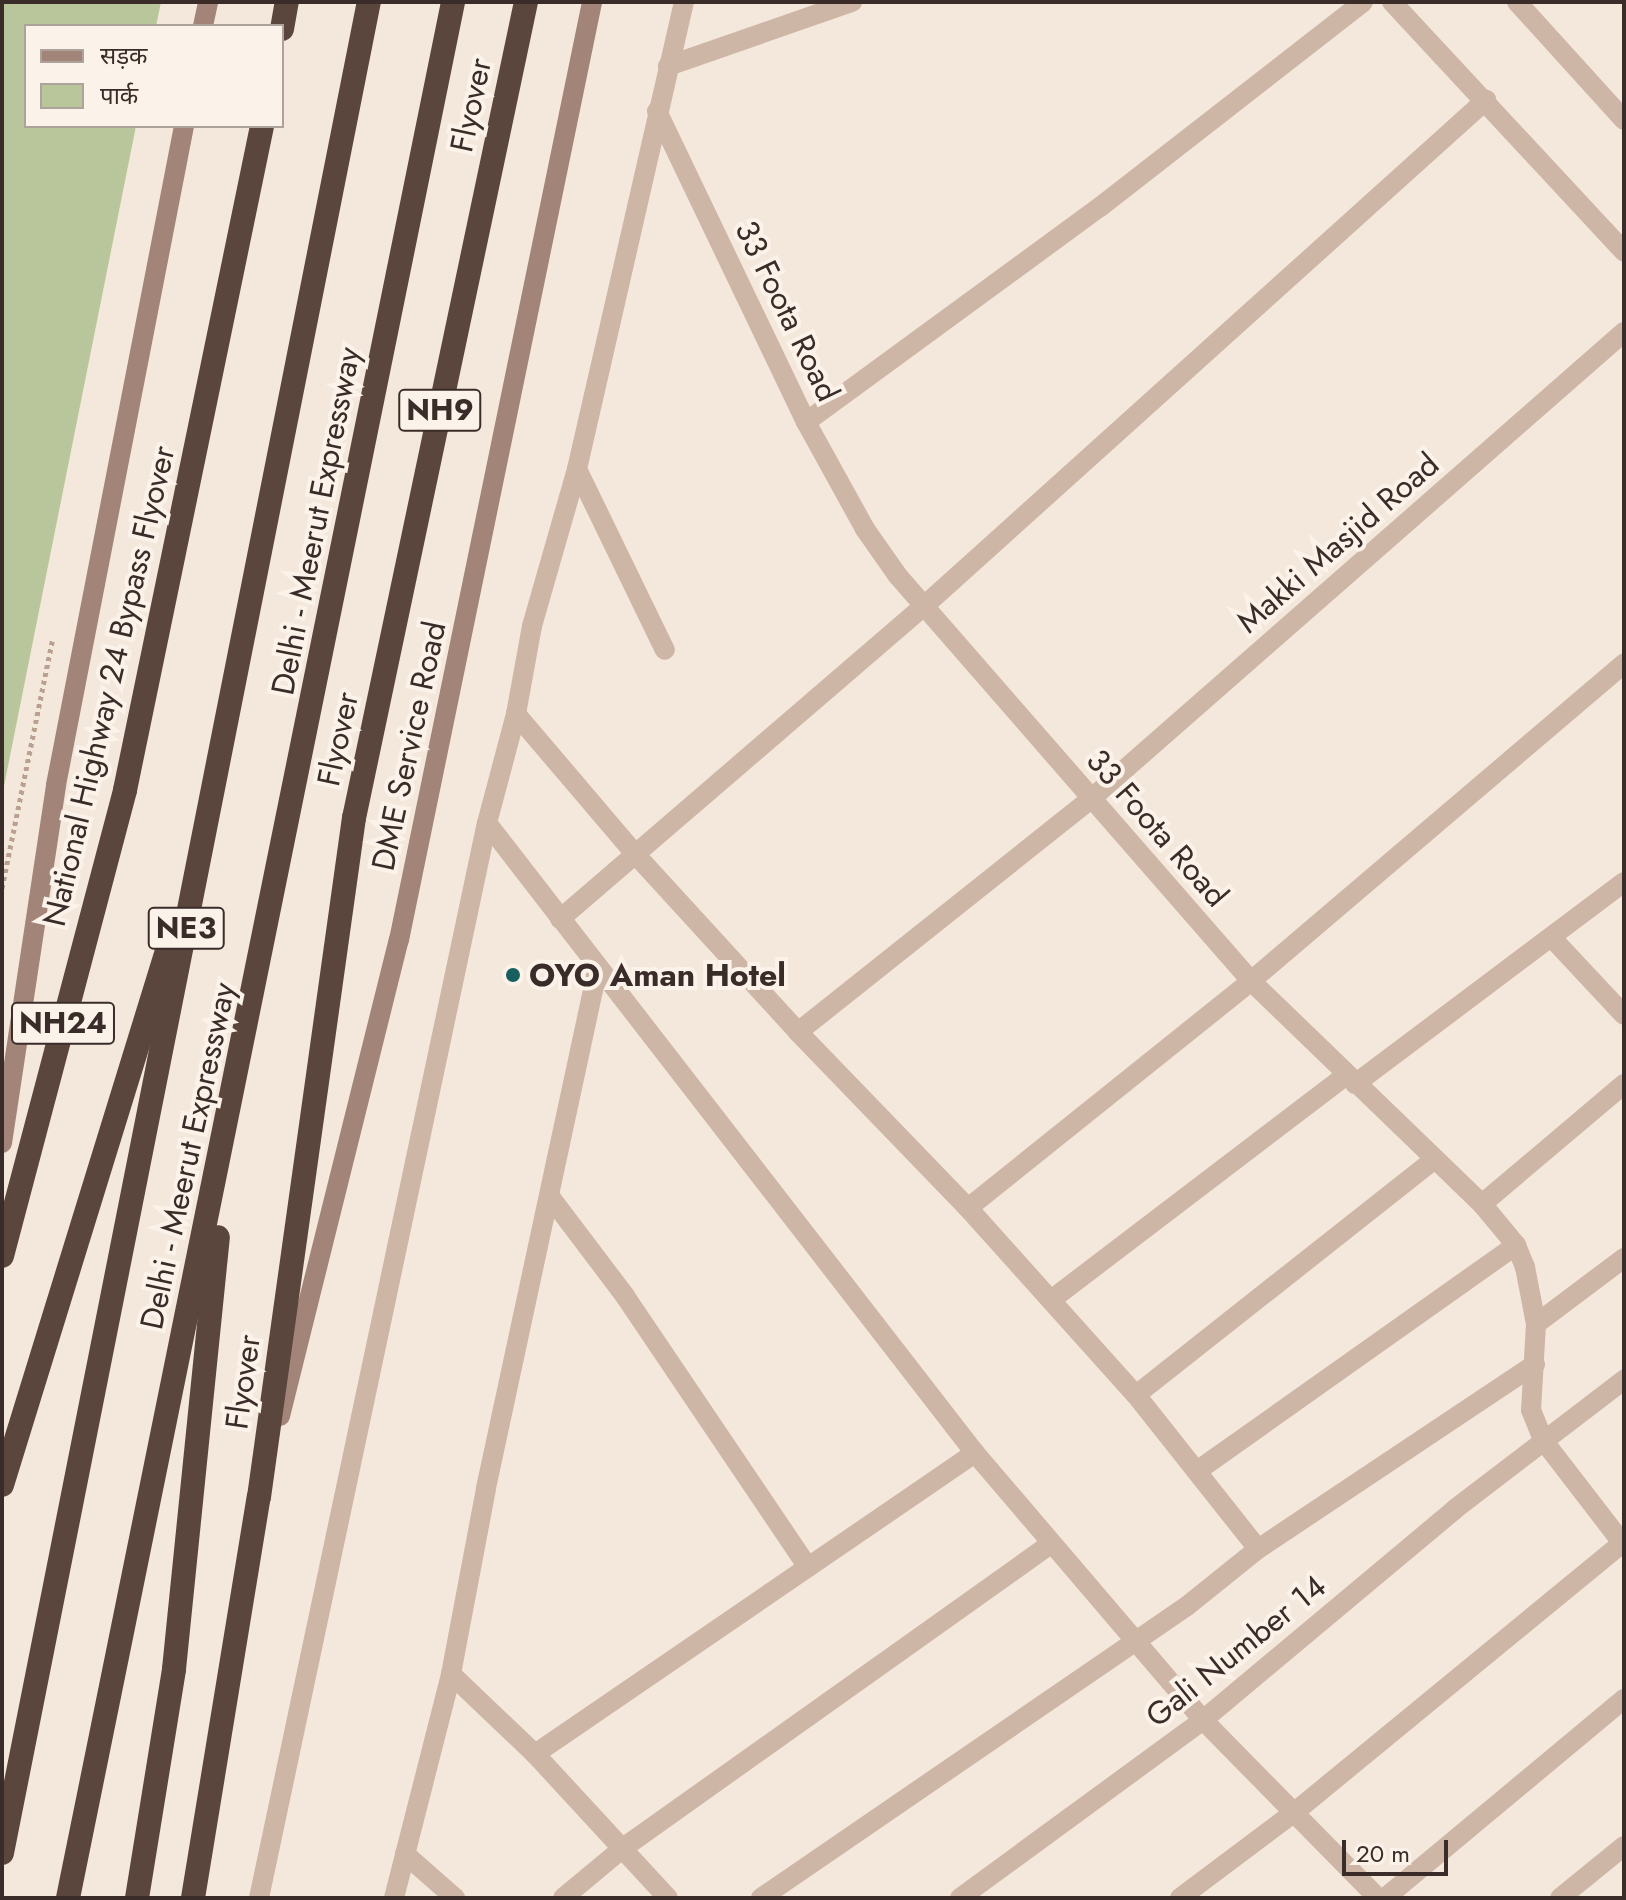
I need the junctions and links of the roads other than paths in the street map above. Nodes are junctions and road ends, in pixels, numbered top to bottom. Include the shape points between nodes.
1 (208, 2) edge
2 (287, 2) edge
3 (369, 2) edge
4 (453, 2) edge
5 (526, 2) edge
6 (592, 2) edge
7 (684, 2) edge
8 (852, 2) edge
9 (1363, 2) edge
10 (1392, 2) edge
11 (1517, 2) edge
12 (203, 24) edge
13 (283, 24) edge
14 (668, 66) junction
15 (1486, 100) junction
16 (657, 111) junction
17 (1624, 120) edge
18 (184, 128) edge
19 (262, 128) edge
20 (1624, 252) edge
21 (1624, 332) edge
22 (806, 422) junction
23 (577, 469) junction
24 (923, 607) junction
25 (665, 650) dead end
26 (1624, 664) edge
27 (516, 714) junction
28 (1092, 798) junction
29 (208, 819) junction
30 (487, 823) junction
31 (636, 855) junction
32 (1624, 882) edge
33 (560, 919) junction
34 (1552, 938) junction
35 (598, 967) junction
36 (1251, 981) junction
37 (1624, 1015) edge
38 (798, 1032) junction
39 (1350, 1080) junction
40 (1624, 1084) edge
41 (232, 1104) junction
42 (2, 1143) edge
43 (1434, 1160) junction
44 (551, 1198) junction
45 (1482, 1204) junction
46 (968, 1208) junction
47 (1516, 1245) junction
48 (2, 1256) edge
49 (1624, 1258) edge
50 (1051, 1300) junction
51 (1536, 1324) junction
52 (1535, 1364) junction
53 (1624, 1380) edge
54 (1136, 1395) junction
55 (1543, 1440) junction
56 (975, 1453) junction
57 (1197, 1471) junction
58 (2, 1485) edge
59 (259, 1497) junction
60 (1052, 1543) junction
61 (1623, 1543) edge
62 (1258, 1549) junction
63 (808, 1567) junction
64 (1135, 1640) junction
65 (451, 1674) junction
66 (1624, 1699) edge
67 (1203, 1720) junction
68 (535, 1754) junction
69 (1296, 1811) junction
70 (1624, 1846) edge
71 (623, 1848) junction
72 (2, 1853) edge
73 (405, 1854) junction
74 (68, 1898) edge
75 (137, 1898) edge
76 (193, 1898) edge
77 (259, 1898) edge
78 (394, 1898) edge
79 (455, 1898) edge
80 (563, 1898) edge
81 (668, 1898) edge
82 (761, 1898) edge
83 (960, 1898) edge
84 (1180, 1898) edge
85 (1378, 1898) edge
86 (1385, 1898) edge
87 (1560, 1898) edge

1 - 12 street
2 - 13 highway
3 - 29 highway, Delhi - Meerut Expressway / NE3
4 - 41 highway, Delhi - Meerut Expressway / NE3
5 - 59 highway, Flyover / NH9 via 354,818
6 - 59 street, DME Service Road via 399,940
7 - 14 street
8 - 14 street
9 - 22 street via 1100,207
10 - 15 street
11 - 17 street
14 - 16 street
15 - 20 street
15 - 24 street
16 - 22 street, 33 Foota Road
16 - 23 street
18 - 42 street via 56,785
19 - 48 highway, National Highway 24 Bypass Flyover / NH24 via 125,790
21 - 28 street, Makki Masjid Road
22 - 24 street, 33 Foota Road via 865,529
23 - 25 street
23 - 27 street via 532,626
24 - 28 street, 33 Foota Road
24 - 31 street
26 - 36 street
27 - 30 street
27 - 31 street
28 - 36 street, 33 Foota Road
28 - 38 street, Makki Masjid Road
29 - 58 highway
29 - 72 highway, Delhi - Meerut Expressway / NE3
30 - 33 street
30 - 77 street
31 - 33 street
31 - 38 street
32 - 34 street
33 - 35 street
34 - 37 street
34 - 39 street
35 - 44 street
35 - 56 street
36 - 39 street, 33 Foota Road
36 - 46 street
38 - 46 street
39 - 43 street, 33 Foota Road
39 - 50 street
40 - 45 street
41 - 74 highway, Delhi - Meerut Expressway / NE3
41 - 75 highway via 174,1669
43 - 45 street, 33 Foota Road
43 - 54 street
44 - 63 street via 625,1296
44 - 65 street
45 - 47 street, 33 Foota Road
46 - 50 street
47 - 51 street, 33 Foota Road
47 - 57 street
49 - 51 street
50 - 54 street
51 - 52 street, 33 Foota Road
52 - 55 street, 33 Foota Road via 1531,1410
52 - 62 street
53 - 55 street, Gali Number 14
54 - 57 street
55 - 61 street, 33 Foota Road
55 - 67 street, Gali Number 14
56 - 60 street
56 - 63 street
57 - 62 street
59 - 76 highway, Flyover
60 - 64 street
60 - 71 street
61 - 69 street
62 - 64 street
63 - 68 street
64 - 67 street
64 - 82 street
65 - 68 street
65 - 73 street
66 - 86 street
67 - 69 street
67 - 83 street, Gali Number 14
68 - 71 street
69 - 84 street
69 - 85 street
70 - 87 street
71 - 80 street
71 - 81 street
73 - 78 street
73 - 79 street

